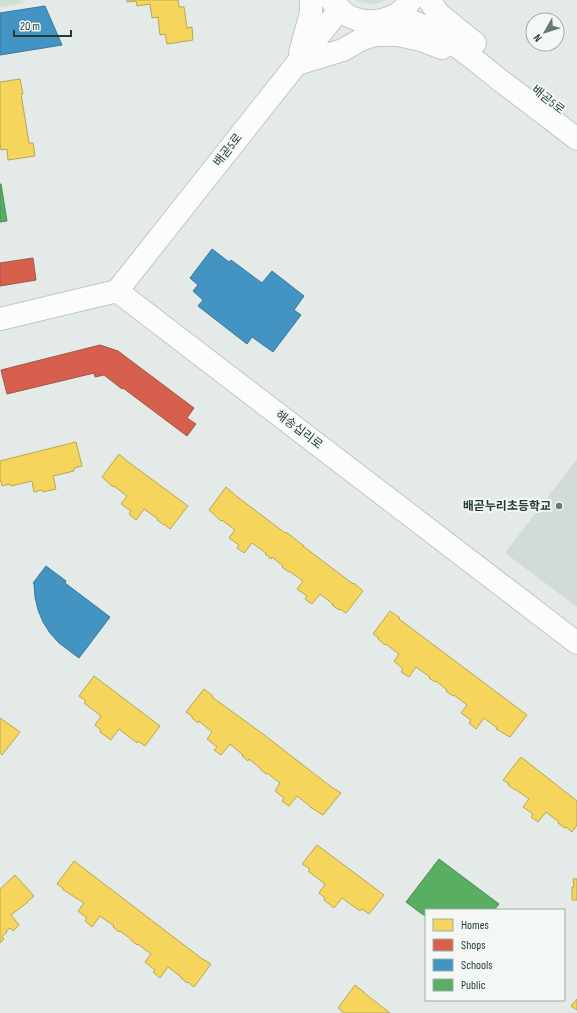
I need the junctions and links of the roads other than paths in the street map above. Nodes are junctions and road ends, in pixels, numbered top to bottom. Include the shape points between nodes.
1 (311, 0) edge
2 (411, 0) edge
3 (429, 0) edge
4 (448, 0) edge
5 (336, 4) edge
6 (391, 17) junction
7 (481, 56) junction
8 (297, 64) junction
9 (577, 122) edge
10 (577, 139) edge
11 (117, 291) junction
12 (0, 319) edge
13 (577, 643) edge

1 - 8 street via 311,13
2 - 6 street, 배곧5로 via 400,12
3 - 7 street, 배곧5로 via 439,14
4 - 7 street
5 - 6 street, 배곧5로 via 347,15 363,21 380,21
5 - 8 street, 배곧5로
6 - 7 street, 배곧5로 via 418,23
7 - 8 street via 398,35 375,35 343,50
7 - 9 street, 배곧5로
7 - 10 street, 배곧5로
8 - 11 street, 배곧5로
11 - 12 street
11 - 13 street, 해송십리로

